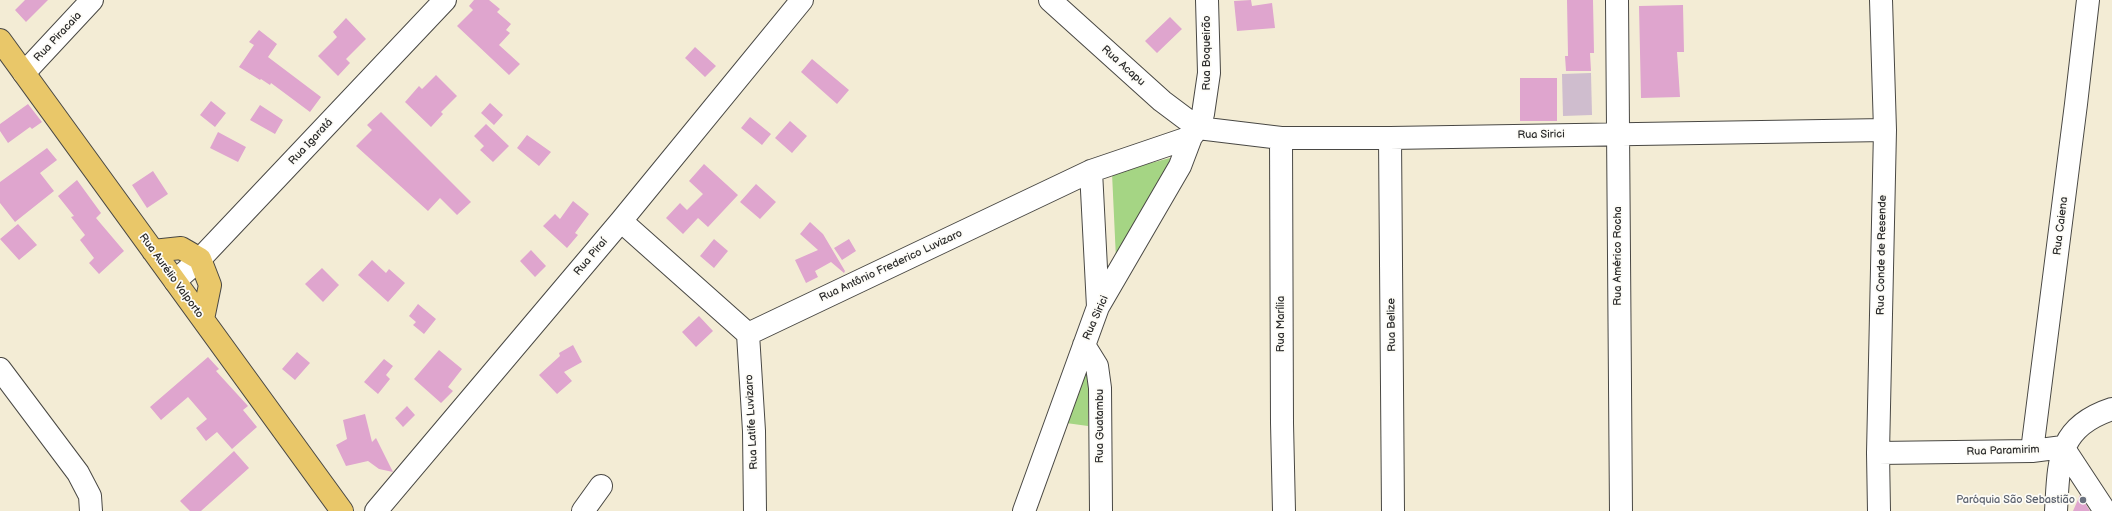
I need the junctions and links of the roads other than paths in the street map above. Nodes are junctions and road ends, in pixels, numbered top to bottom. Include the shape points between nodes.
1 (92, 0) edge
2 (445, 0) edge
3 (802, 0) edge
4 (1050, 0) edge
5 (1207, 0) edge
6 (1617, 0) edge
7 (1881, 0) edge
8 (2088, 0) edge
9 (0, 40) edge
10 (24, 73) junction
11 (1885, 130) junction
12 (1195, 133) junction
13 (1619, 134) junction
14 (1281, 138) junction
15 (1390, 138) junction
16 (1092, 171) junction
17 (621, 221) junction
18 (153, 251) junction
19 (200, 259) junction
20 (175, 281) junction
21 (1098, 307) junction
22 (203, 319) junction
23 (748, 334) junction
24 (1084, 345) junction
25 (0, 369) edge
26 (2112, 409) edge
27 (2064, 447) junction
28 (2032, 451) junction
29 (1878, 453) junction
30 (601, 486) dead end
31 (91, 511) edge
32 (342, 511) edge
33 (376, 511) edge
34 (583, 511) edge
35 (755, 511) edge
36 (1024, 511) edge
37 (1101, 511) edge
38 (1284, 511) edge
39 (1393, 511) edge
40 (1621, 511) edge
41 (1879, 511) edge
42 (2056, 511) edge
43 (2105, 511) edge

1 - 10 street, Rua Piracaia
2 - 19 street, Rua Igaratá
3 - 17 street, Rua Piraí
4 - 12 street, Rua Acapu
5 - 12 street, Rua Boqueirão via 1207,96
6 - 13 street, Rua Américo Rocha
7 - 11 street, Rua Conde de Resende
8 - 28 street, Rua Caiena
9 - 10 main road, Rua Aurélio Valporto
10 - 18 main road, Rua Aurélio Valporto
11 - 13 street, Rua Sirici
11 - 29 street, Rua Conde de Resende
12 - 14 street, Rua Sirici
12 - 16 street, Rua Antônio Frederico Luvizaro
12 - 21 street, Rua Sirici via 1180,166
13 - 15 street, Rua Sirici
13 - 40 street, Rua Américo Rocha
14 - 15 street, Rua Sirici
14 - 38 street, Rua Marília
15 - 39 street, Rua Belize
16 - 21 street
16 - 23 street, Rua Antônio Frederico Luvizaro
17 - 23 street
17 - 33 street, Rua Piraí
18 - 19 main road via 181,248
18 - 20 main road, Rua Aurélio Valporto
19 - 20 street, Rua Igaratá
19 - 22 main road via 210,285
20 - 22 main road, Rua Aurélio Valporto
21 - 24 street, Rua Sirici
22 - 32 main road, Rua Aurélio Valporto
23 - 35 street, Rua Latife Luvizaro via 754,431
24 - 36 street, Rua Sirici
24 - 37 street, Rua Guatambu via 1097,366 1100,388
25 - 31 street via 78,473 90,496
26 - 27 street via 2080,424
27 - 28 street, Rua Paramirim
27 - 42 street
27 - 43 street
28 - 29 street, Rua Paramirim
29 - 41 street, Rua Conde de Resende
30 - 34 street

